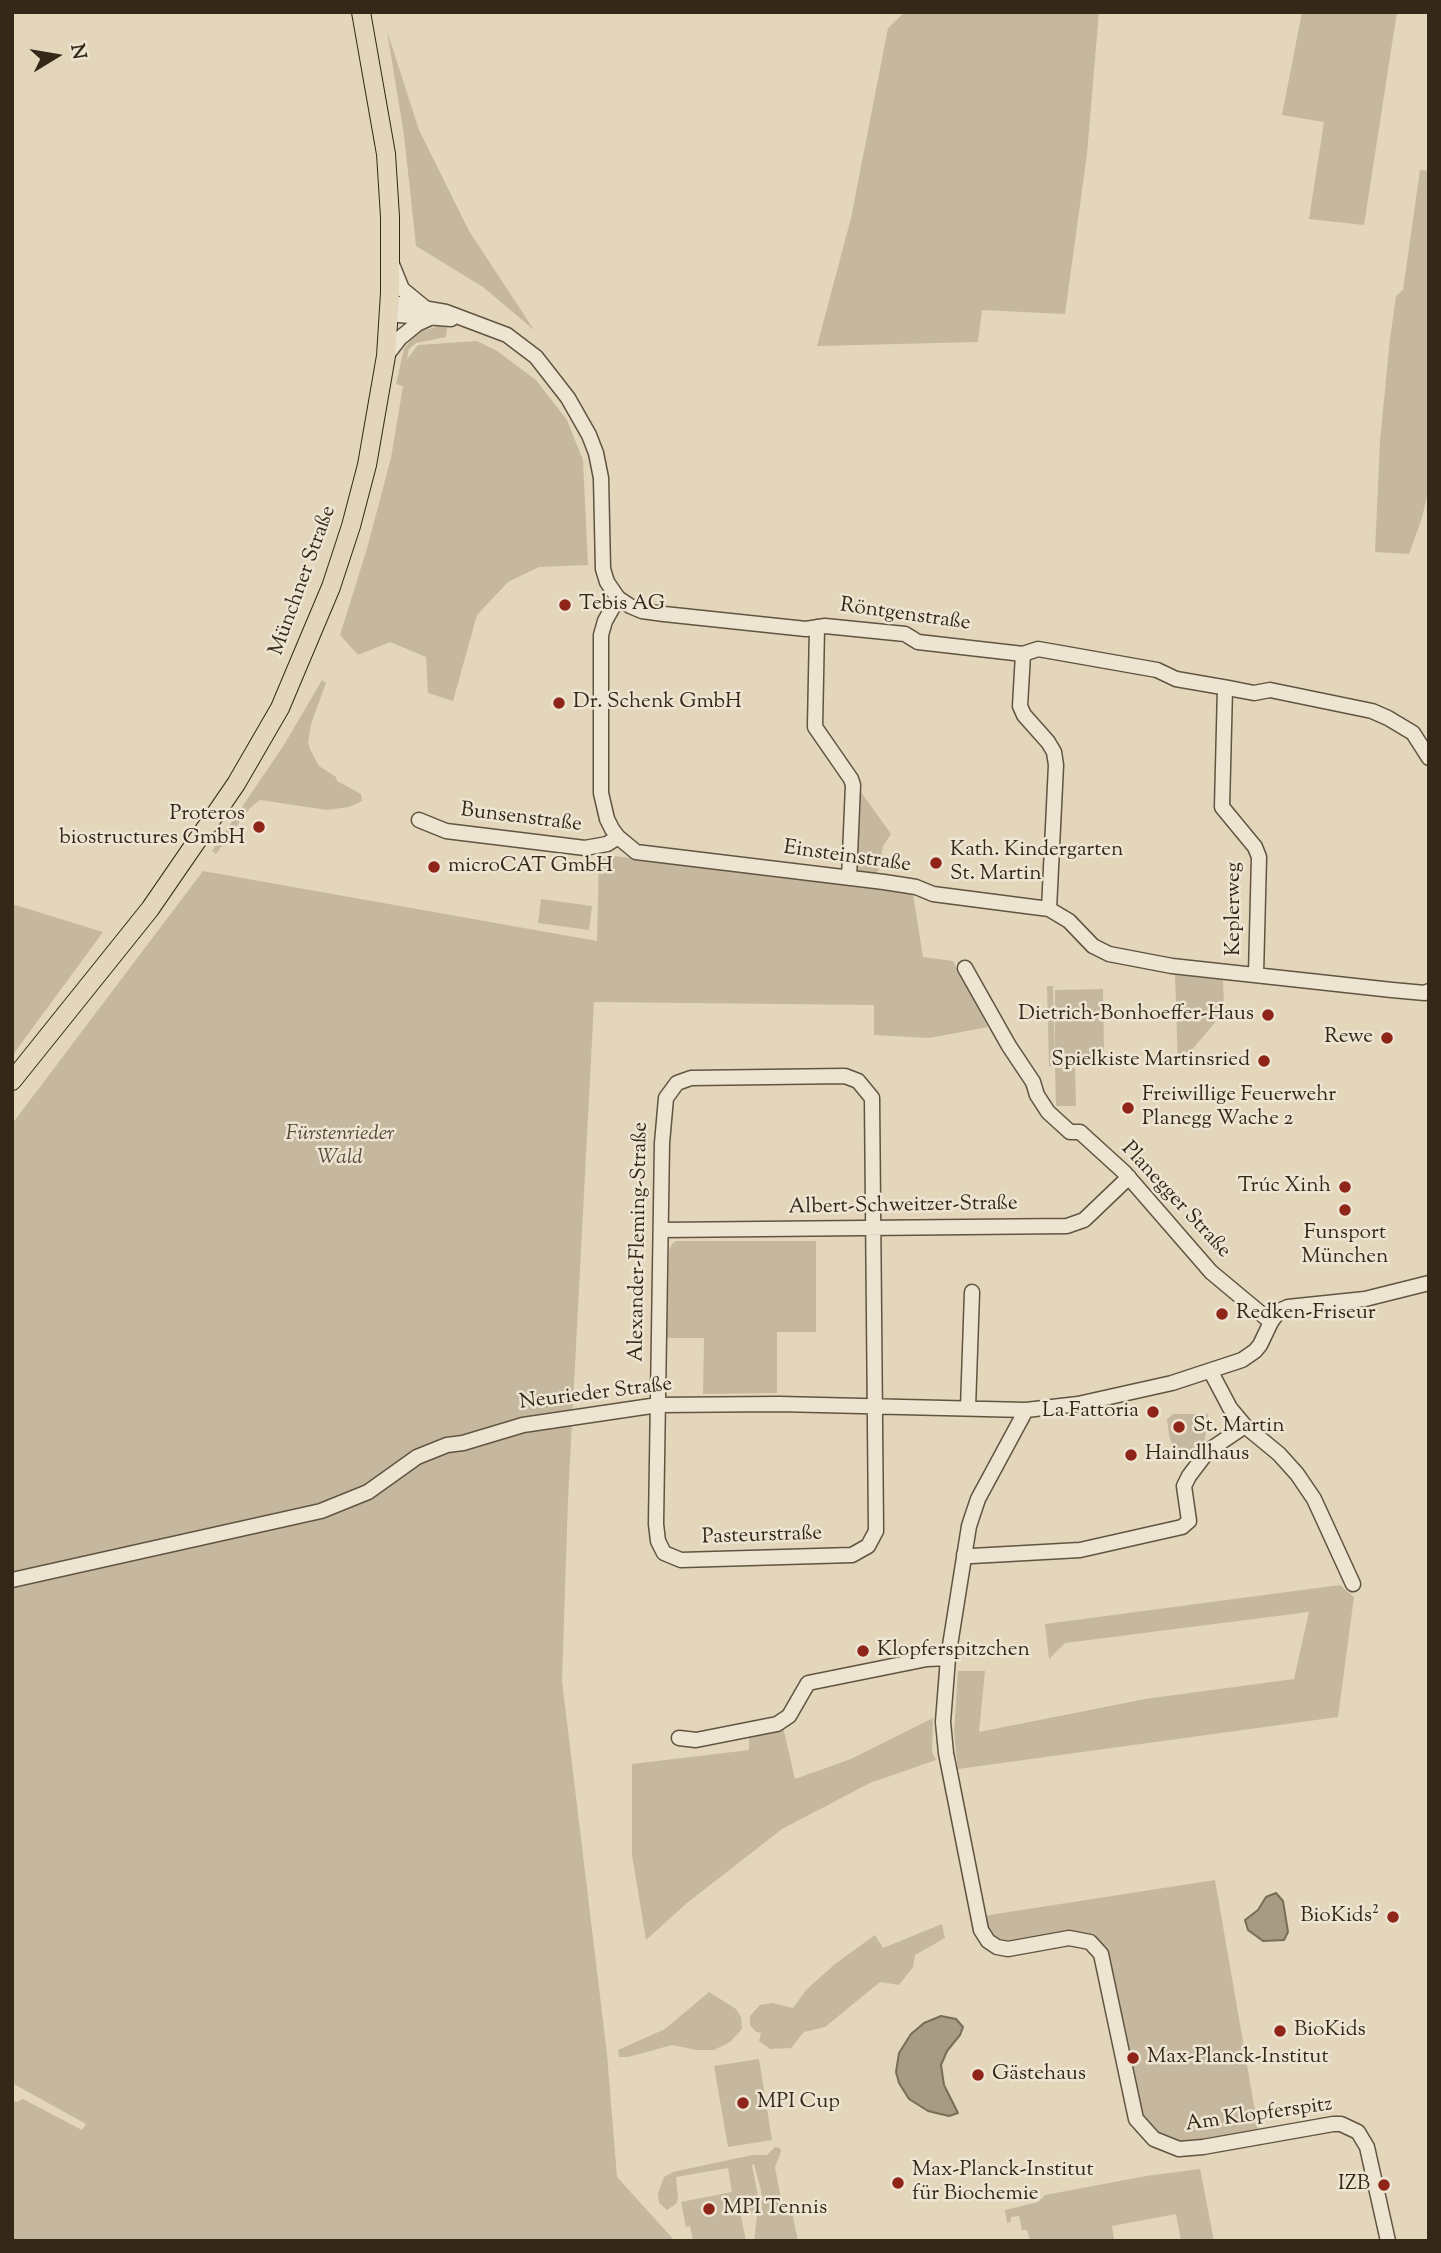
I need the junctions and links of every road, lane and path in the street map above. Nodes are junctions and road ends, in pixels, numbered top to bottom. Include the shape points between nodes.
1 (361, 12) edge
2 (391, 261) junction
3 (389, 308) junction
4 (426, 313) junction
5 (386, 356) junction
6 (618, 598) junction
7 (817, 627) junction
8 (1023, 654) junction
9 (1225, 688) junction
10 (1429, 758) edge
11 (419, 820) dead end
12 (618, 837) junction
13 (849, 878) junction
14 (1049, 909) junction
15 (965, 968) dead end
16 (1256, 974) junction
17 (1429, 991) edge
18 (12, 1081) edge
19 (1129, 1177) junction
20 (873, 1228) junction
21 (661, 1230) junction
22 (1429, 1283) edge
23 (972, 1292) dead end
24 (1271, 1322) junction
25 (1211, 1371) junction
26 (658, 1405) junction
27 (875, 1406) junction
28 (968, 1408) junction
29 (1026, 1410) junction
30 (1245, 1426) junction
31 (964, 1555) junction
32 (12, 1580) edge
33 (1353, 1584) dead end
34 (948, 1658) junction
35 (679, 1738) dead end
36 (1388, 2241) edge

1 - 2 main road, Münchner Straße via 386,154
2 - 3 main road, Münchner Straße
2 - 4 street via 402,289
3 - 4 street via 398,315
3 - 5 main road, Münchner Straße
4 - 5 street
4 - 6 street via 470,320 507,335 536,357 568,398 589,435 600,469 603,569
5 - 18 main road, Münchner Straße via 351,526 331,587 280,708 236,784 150,908
6 - 7 street, Röntgenstraße via 642,611
6 - 12 street via 601,635 600,671 601,793 607,819
7 - 8 street, Röntgenstraße via 905,634 918,642
7 - 13 street via 815,727 853,785
8 - 9 street, Röntgenstraße via 1038,649 1157,670 1176,679
8 - 14 street via 1020,706 1048,742 1056,765
9 - 10 street, Röntgenstraße via 1254,693 1270,690 1372,712 1413,733
9 - 16 street, Keplerweg via 1222,807 1259,858
11 - 12 street, Bunsenstraße via 446,831 587,848
12 - 13 street, Einsteinstraße via 643,854
13 - 14 street, Einsteinstraße
14 - 16 street, Einsteinstraße via 1109,954
15 - 19 street, Planegger Straße via 1048,1112 1070,1132 1080,1132
16 - 17 street, Einsteinstraße
19 - 20 street, Albert-Schweitzer-Straße via 1084,1220 1067,1226
19 - 24 street, Planegger Straße via 1211,1272
20 - 21 street, Albert-Schweitzer-Straße
20 - 21 street, Alexander-Fleming-Straße via 872,1098 858,1081 845,1076 691,1078 677,1083 663,1111
20 - 27 street, Pasteurstraße
21 - 26 street, Alexander-Fleming-Straße
22 - 24 street via 1365,1299 1288,1307
23 - 28 street
24 - 25 street, Neurieder Straße via 1255,1351
25 - 29 street, Neurieder Straße via 1125,1395
25 - 30 street
26 - 27 street, Neurieder Straße
26 - 27 street, Pasteurstraße via 658,1541 664,1553 681,1560 852,1555 868,1546 876,1531
26 - 32 street, Neurieder Straße via 503,1429 417,1457 368,1492 321,1511
27 - 28 street, Neurieder Straße
28 - 29 street, Neurieder Straße
29 - 31 street, Am Klopferspitz via 978,1499
30 - 31 street via 1208,1451 1184,1486 1189,1521 1182,1527 1080,1550
30 - 33 street via 1297,1474 1326,1523
31 - 34 street, Am Klopferspitz
34 - 35 street via 808,1683 789,1716 777,1724 696,1740
34 - 36 street, Am Klopferspitz via 943,1722 946,1754 977,1920 988,1941 1018,1949 1069,1938 1090,1942 1101,1954 1136,2119 1154,2139 1179,2149 1333,2124 1358,2132 1367,2147

